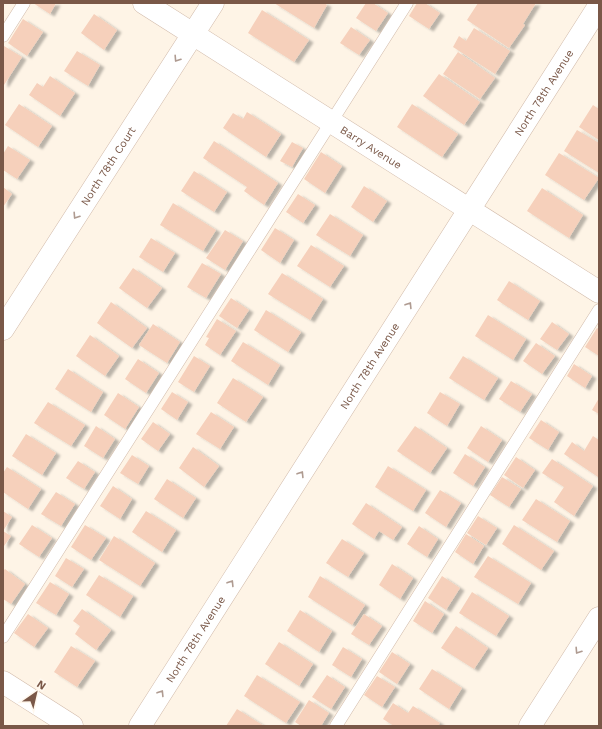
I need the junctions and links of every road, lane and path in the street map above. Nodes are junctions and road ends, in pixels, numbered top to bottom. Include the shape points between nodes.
1 (24, 3) edge
2 (144, 3) edge
3 (213, 3) edge
4 (407, 3) edge
5 (599, 6) edge
6 (193, 34) junction
7 (3, 36) edge
8 (332, 122) junction
9 (470, 209) junction
10 (599, 292) edge
11 (599, 310) edge
12 (3, 329) edge
13 (599, 618) edge
14 (3, 637) edge
15 (3, 682) edge
16 (72, 726) edge
17 (140, 726) edge
18 (336, 726) edge
19 (530, 726) edge

1 - 7 lane
2 - 6 street, Barry Avenue
3 - 6 street, North 78th Court
4 - 8 lane
5 - 9 street, North 78th Avenue
6 - 8 street, Barry Avenue
6 -> 12 street, North 78th Court
8 - 9 street, Barry Avenue
8 - 14 lane
9 - 10 street, Barry Avenue
17 -> 9 street, North 78th Avenue
11 - 18 lane
13 -> 19 street
15 - 16 street

